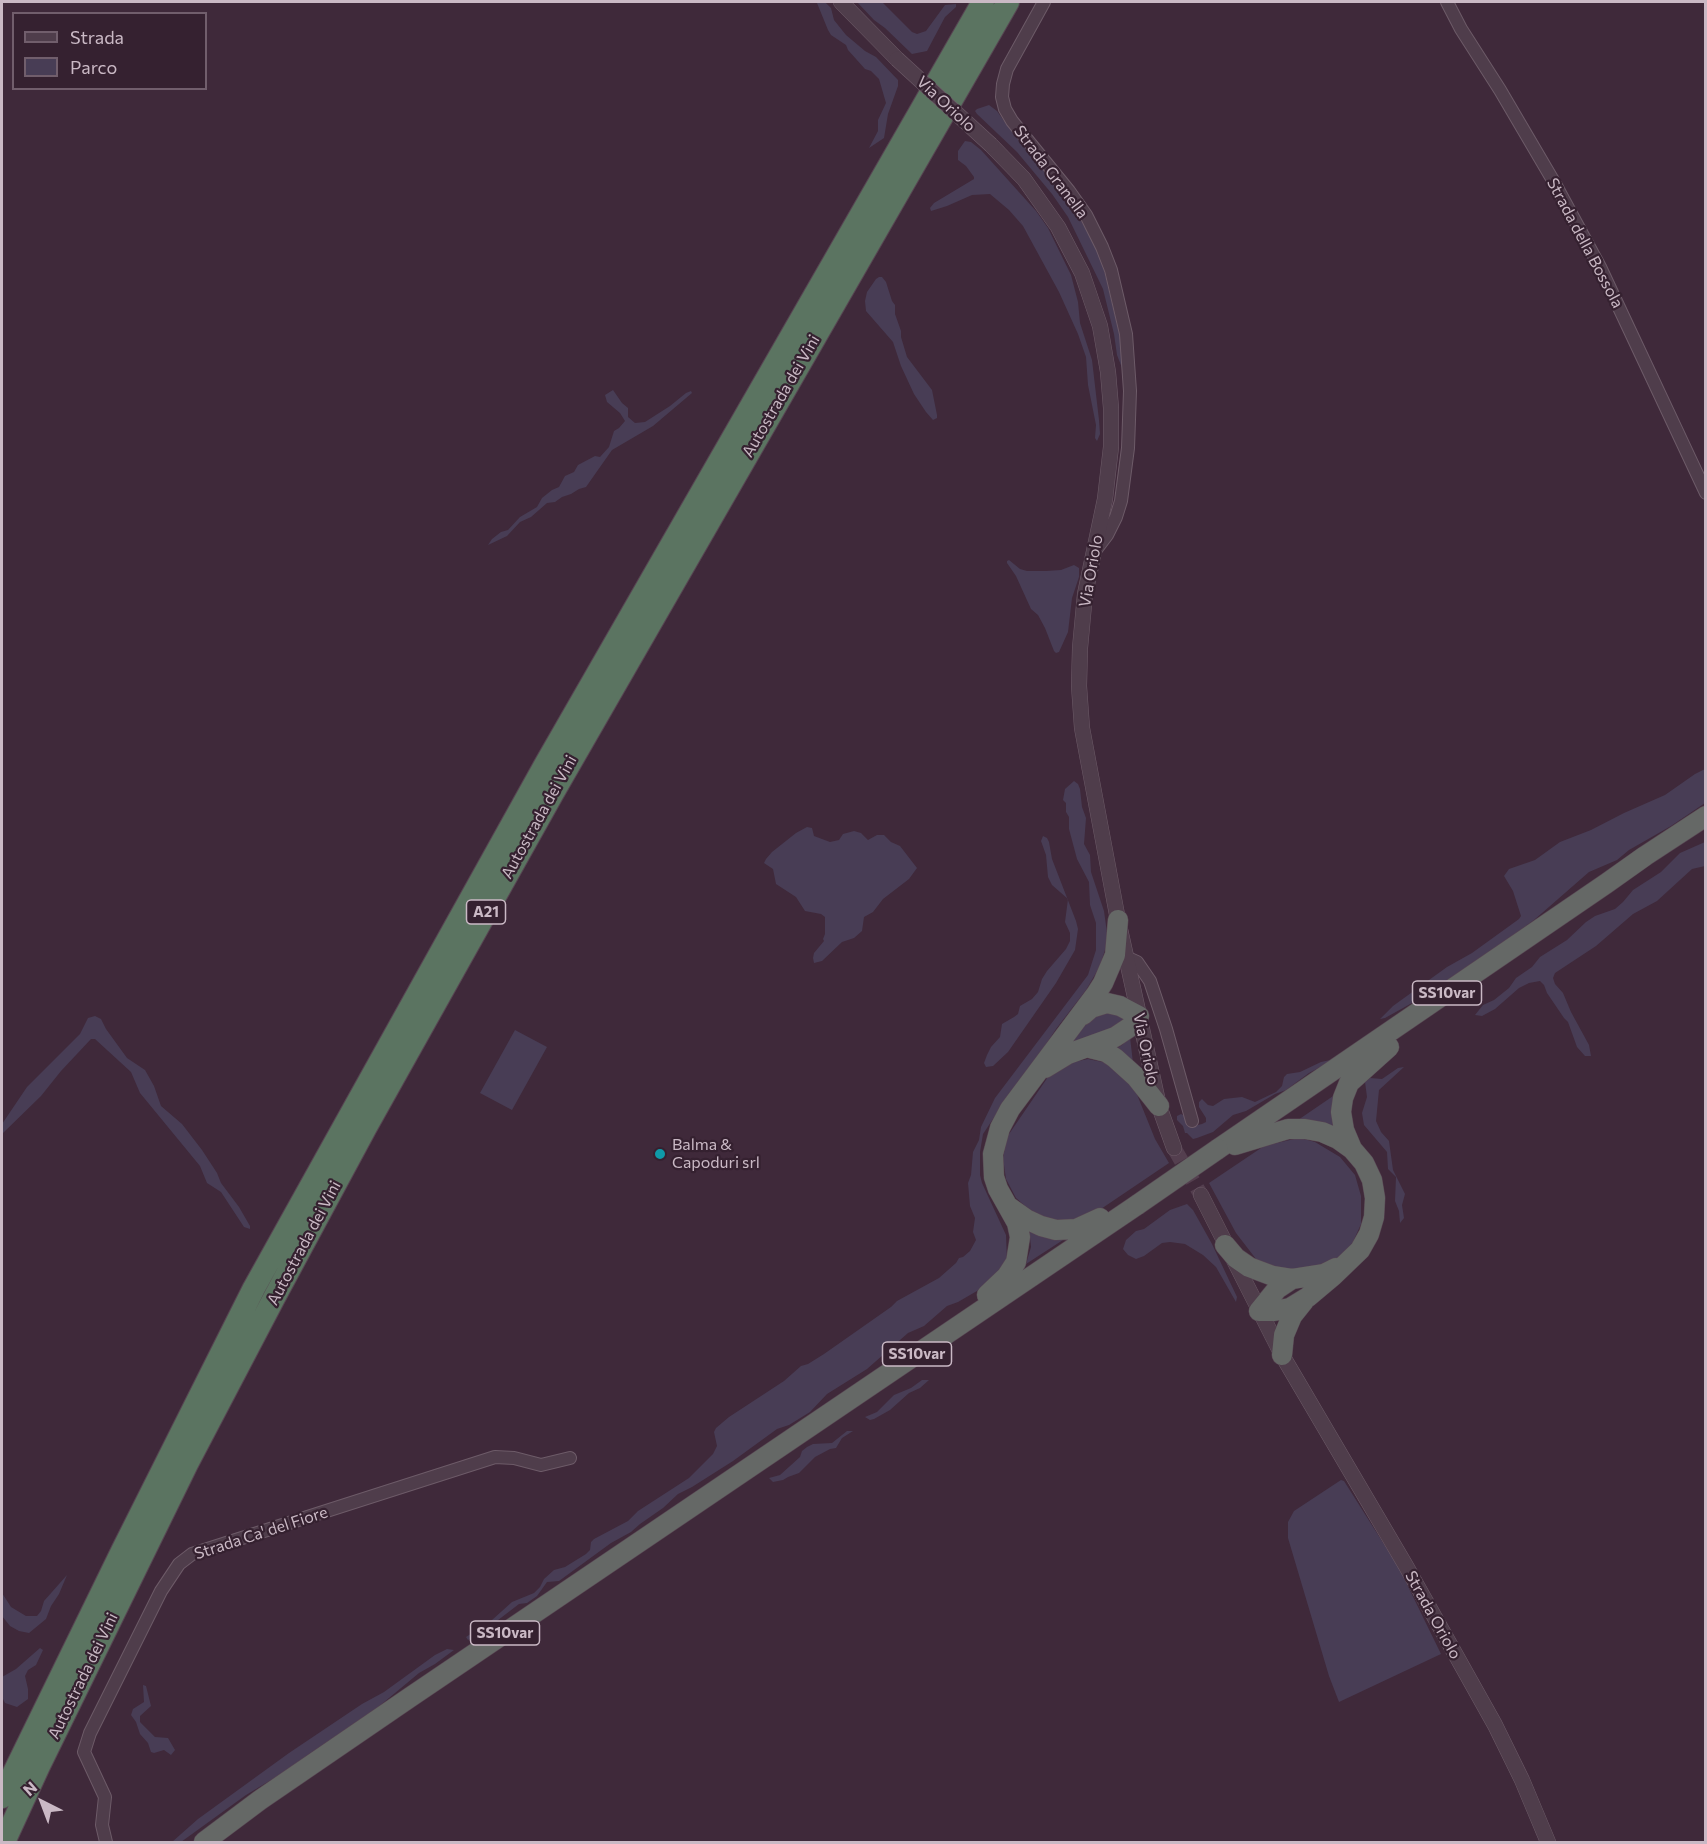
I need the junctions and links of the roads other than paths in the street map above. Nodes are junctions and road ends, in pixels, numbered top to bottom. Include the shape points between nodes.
1 (841, 2) edge
2 (983, 2) edge
3 (1008, 2) edge
4 (1044, 2) edge
5 (1447, 2) edge
6 (1706, 493) edge
7 (1092, 556) junction
8 (1706, 816) edge
9 (1119, 920) junction
10 (1126, 957) junction
11 (1139, 1016) junction
12 (1077, 1020) junction
13 (1393, 1030) junction
14 (1090, 1048) junction
15 (1032, 1080) junction
16 (1159, 1106) junction
17 (1192, 1121) dead end
18 (1246, 1136) junction
19 (1174, 1148) tunnel mouth
20 (1352, 1149) junction
21 (1201, 1195) tunnel mouth
22 (1007, 1205) junction
23 (1137, 1205) junction
24 (1225, 1245) junction
25 (1347, 1263) junction
26 (1292, 1279) junction
27 (1308, 1297) junction
28 (1259, 1311) junction
29 (975, 1315) junction
30 (1282, 1355) junction
31 (570, 1458) dead end
32 (2, 1797) edge
33 (4, 1842) edge
34 (106, 1842) edge
35 (204, 1842) edge
36 (1548, 1842) edge

1 - 7 street, Via Oriolo, bridge via 1024,179 1058,227 1082,273 1100,326 1111,408 1105,499
2 - 32 highway, Autostrada dei Vini / A21 via 546,763 266,1268
3 - 33 highway, Autostrada dei Vini / A21 via 553,793 366,1127 187,1464
4 - 7 street, Strada Granella via 1007,69 1002,97 1012,121 1086,215 1111,270 1126,334 1130,391 1121,501 1107,535
5 - 6 street, Strada della Bossola via 1600,267
7 - 9 street, Via Oriolo via 1080,648 1082,728
8 - 13 highway, SS10var
9 - 10 street, Via Oriolo
9 - 12 highway via 1109,972
10 - 11 street, Via Oriolo
10 - 17 street via 1137,962 1150,981
11 - 12 highway via 1107,1003 1091,1008
11 - 14 highway via 1123,1033
11 - 16 street, Via Oriolo
12 - 15 highway
13 - 18 highway, SS10var
13 - 20 highway via 1389,1047 1349,1083 1343,1098 1344,1130
14 - 15 highway via 1062,1057
14 - 16 highway via 1115,1058
15 - 22 highway via 1004,1119 995,1142 994,1177
16 - 19 street, Via Oriolo
18 - 20 highway via 1305,1129 1322,1132
18 - 23 highway, SS10var, bridge via 1218,1149
20 - 25 highway via 1372,1180 1375,1198 1369,1234
21 - 24 street
22 - 23 highway via 1041,1226 1066,1230
22 - 29 highway via 1020,1237 1016,1262 1007,1276 982,1298
23 - 29 highway, SS10var
24 - 26 highway via 1248,1267
24 - 28 street
25 - 26 highway via 1324,1274
25 - 27 highway
26 - 28 highway via 1277,1289
27 - 28 highway via 1290,1308
27 - 30 highway via 1292,1316 1284,1335
28 - 30 street
29 - 35 highway, SS10var via 409,1698
30 - 36 street, Strada Oriolo via 1407,1566 1494,1725
31 - 34 street, Strada Ca' del Fiore via 541,1464 495,1457 192,1554 179,1564 161,1592 84,1752 105,1797 102,1825

